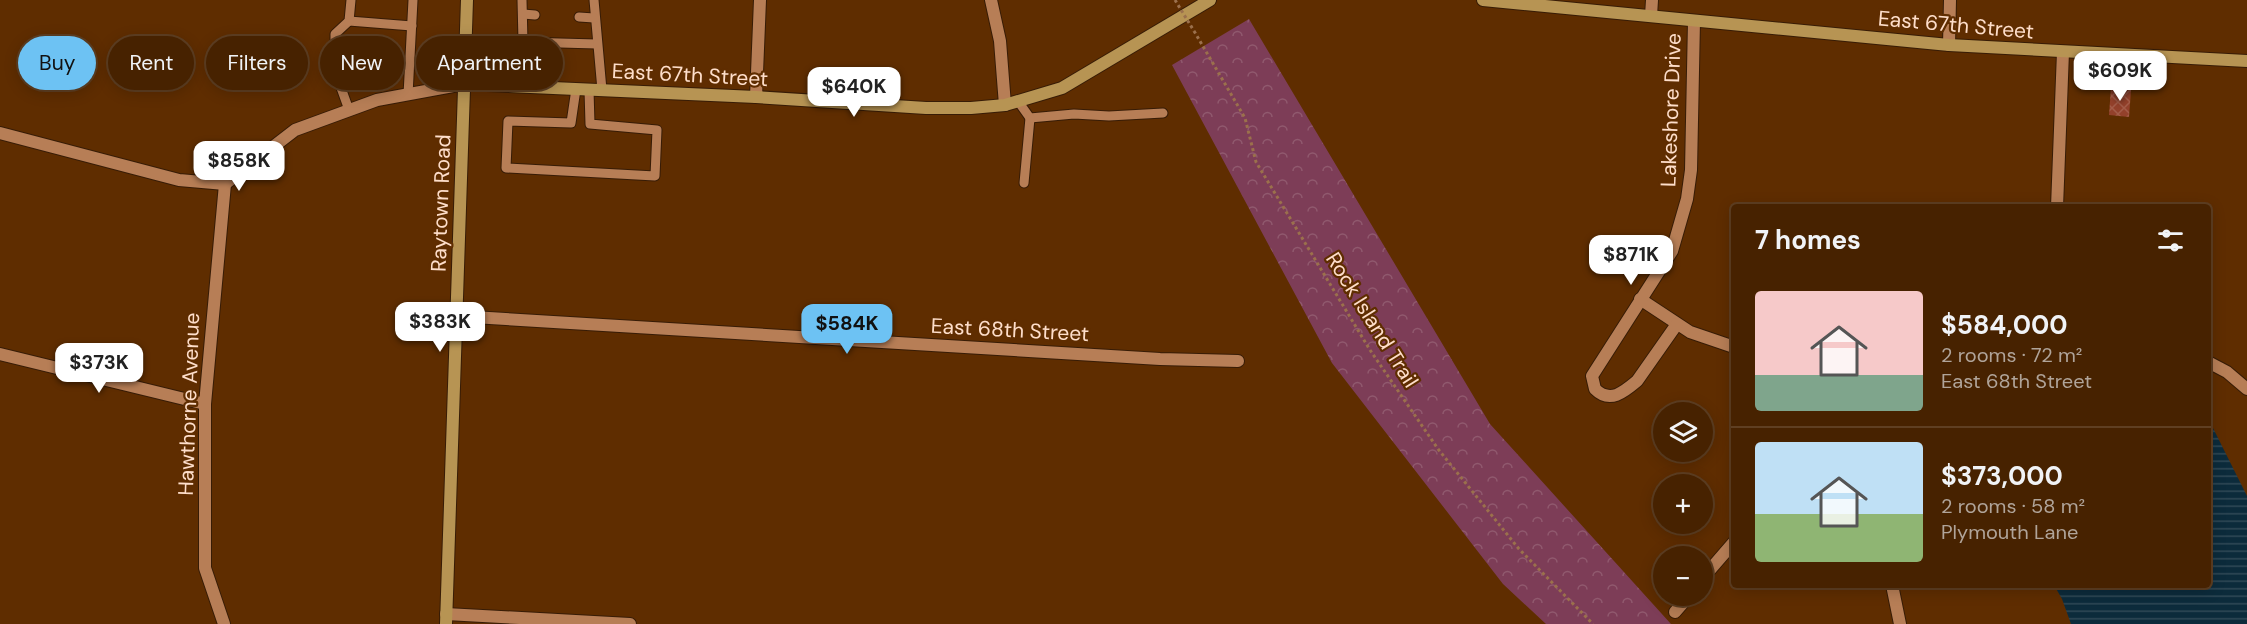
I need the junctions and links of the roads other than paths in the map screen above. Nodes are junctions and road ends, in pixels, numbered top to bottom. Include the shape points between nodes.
1 (351, 0) edge
2 (413, 0) edge
3 (467, 0) edge
4 (522, 0) edge
5 (594, 0) edge
6 (760, 0) edge
7 (992, 0) edge
8 (1210, 0) edge
9 (1483, 0) edge
10 (1652, 0) edge
11 (1950, 0) edge
12 (523, 14) junction
13 (535, 15) dead end
14 (1651, 16) junction
15 (579, 17) dead end
16 (594, 18) junction
17 (349, 21) junction
18 (1694, 21) junction
19 (411, 26) junction
20 (466, 36) edge
21 (597, 44) junction
22 (1949, 45) junction
23 (2063, 52) junction
24 (2247, 61) edge
25 (563, 88) edge
26 (582, 89) junction
27 (430, 90) edge
28 (464, 90) edge
29 (602, 90) junction
30 (408, 94) junction
31 (756, 97) junction
32 (1018, 101) junction
33 (1005, 105) junction
34 (349, 110) junction
35 (1163, 113) dead end
36 (1030, 118) junction
37 (0, 133) edge
38 (1024, 183) dead end
39 (225, 184) junction
40 (2057, 204) edge
41 (1640, 299) junction
42 (456, 316) junction
43 (1677, 324) junction
44 (1731, 346) edge
45 (0, 354) edge
46 (1238, 361) dead end
47 (2211, 364) edge
48 (2247, 389) edge
49 (205, 404) junction
50 (1731, 545) edge
51 (1713, 566) edge
52 (1893, 588) edge
53 (1680, 606) edge
54 (1675, 612) dead end
55 (446, 619) edge
56 (224, 624) edge
57 (630, 624) edge
58 (1900, 624) edge

1 - 17 lane
2 - 19 lane
3 - 20 street, Raytown Road
4 - 12 lane
5 - 16 lane
6 - 31 street
7 - 33 street
8 - 32 street, East 67th Street via 1062,88
9 - 14 street, East 67th Street
10 - 14 street
11 - 22 street
12 - 13 lane
12 - 21 lane via 523,42
14 - 18 street, East 67th Street
15 - 16 lane
16 - 21 lane
17 - 19 lane
17 - 34 lane via 335,34 335,71
18 - 22 street, East 67th Street
18 - 41 street, Lakeshore Drive via 1692,170 1687,199 1672,251
19 - 30 lane
21 - 29 lane
22 - 23 street, East 67th Street
23 - 24 street, East 67th Street
23 - 40 street
25 - 26 street, East 67th Street
26 - 26 lane via 571,123 508,121 506,168 656,176 657,130 590,124
26 - 29 street, East 67th Street
27 - 30 street
28 - 42 street, Raytown Road
29 - 31 street, East 67th Street
30 - 34 street
31 - 33 street, East 67th Street via 926,108
32 - 33 street, East 67th Street
32 - 36 lane
34 - 39 street via 295,130
35 - 36 lane
36 - 38 lane
37 - 39 street via 179,180
39 - 49 street, Hawthorne Avenue
41 - 43 street
41 - 43 street, Lakeshore Drive via 1592,376 1599,393 1616,396 1637,381
42 - 46 street, East 68th Street
42 - 55 street, Raytown Road
43 - 44 street
45 - 49 street
47 - 48 street
49 - 56 street, Hawthorne Avenue via 206,568
50 - 51 street
52 - 58 street
53 - 54 street
55 - 57 street

